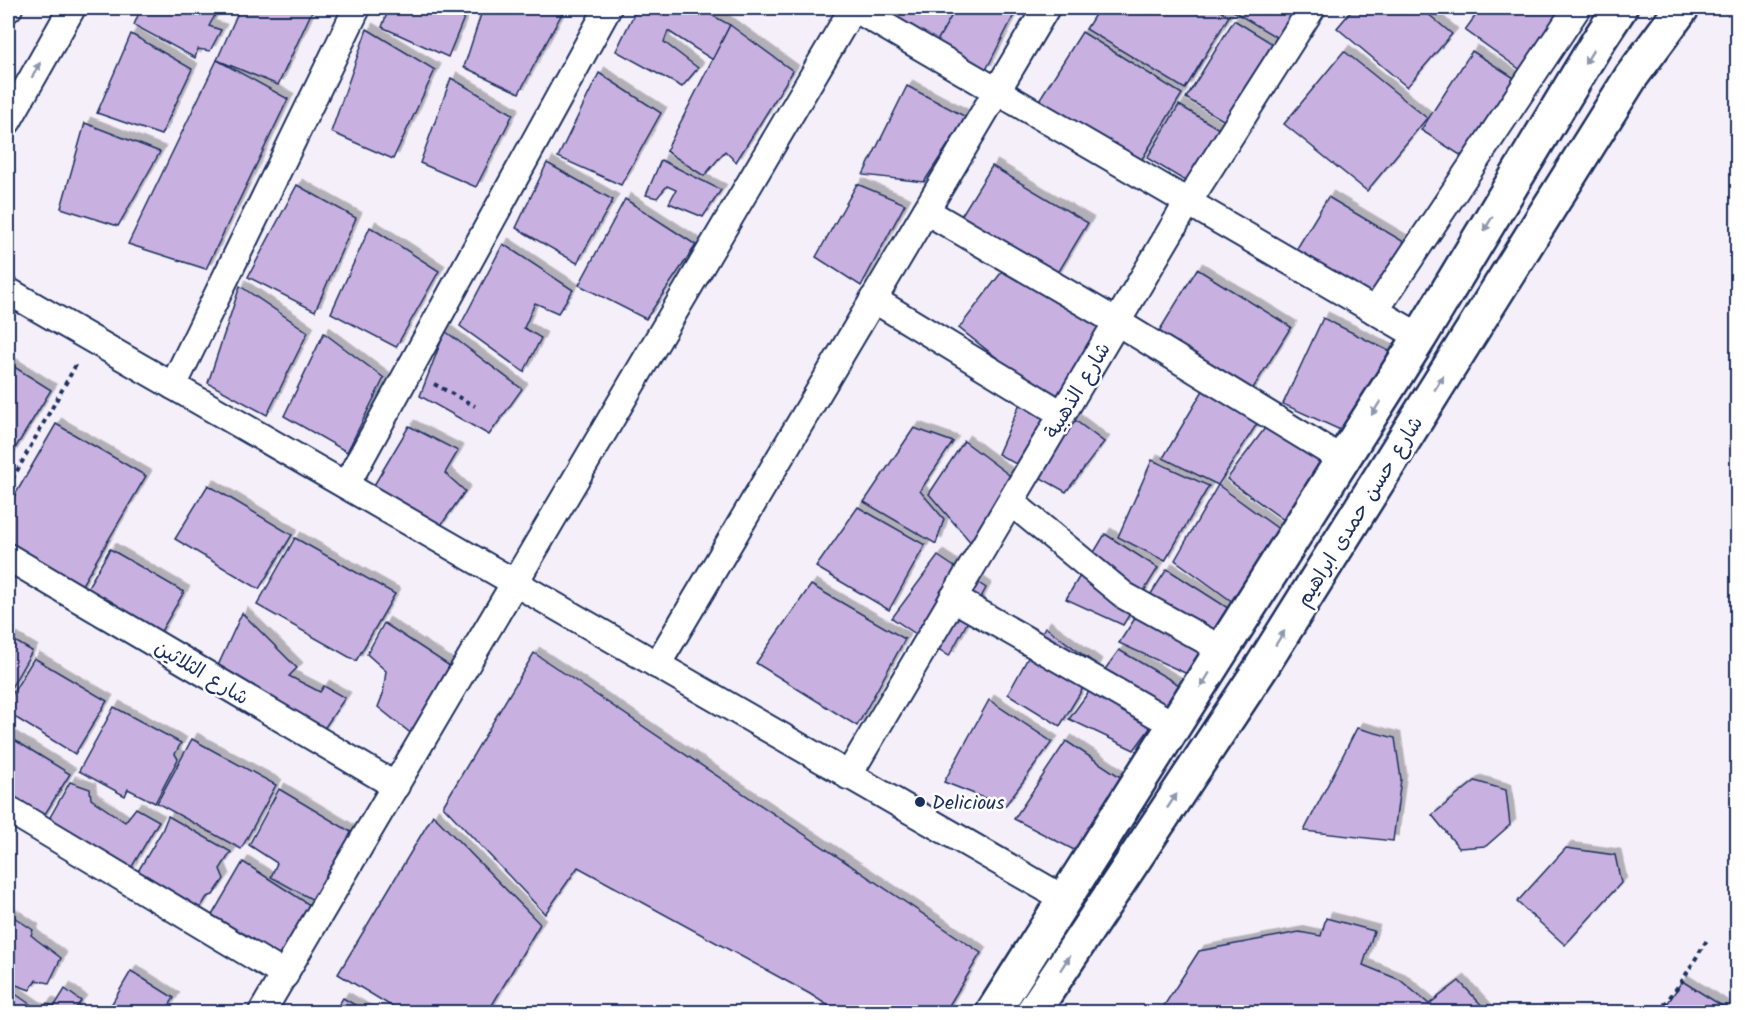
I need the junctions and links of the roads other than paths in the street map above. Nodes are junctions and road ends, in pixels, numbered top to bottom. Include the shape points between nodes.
1 (72, 8) edge
2 (357, 8) edge
3 (608, 8) edge
4 (853, 8) edge
5 (1046, 8) edge
6 (1311, 8) edge
7 (1577, 8) edge
8 (1620, 8) edge
9 (1682, 8) edge
10 (997, 91) junction
11 (8, 121) edge
12 (1188, 202) junction
13 (926, 211) junction
14 (8, 291) edge
15 (873, 299) junction
16 (1375, 311) junction
17 (1117, 322) junction
18 (1420, 337) junction
19 (173, 386) junction
20 (1062, 414) junction
21 (1343, 460) junction
22 (346, 485) junction
23 (1011, 502) junction
24 (8, 557) edge
25 (515, 583) junction
26 (953, 598) junction
27 (1223, 650) junction
28 (657, 665) junction
29 (1176, 726) junction
30 (848, 776) junction
31 (396, 786) junction
32 (8, 809) edge
33 (1066, 900) junction
34 (285, 975) junction
35 (262, 1012) edge
36 (993, 1012) edge
37 (1033, 1012) edge

11 -> 1 street
2 - 19 street
3 - 22 street
4 - 10 street
4 - 25 street
5 - 10 street
6 - 12 street, شارع الذهبية
7 - 16 street
8 -> 18 main road, شارع حسن حمدى ابراهيم
37 -> 9 main road, شارع حسن حمدى ابراهيم via 1261,668 1631,77
10 - 12 street
10 - 13 street
12 - 16 street
12 - 17 street, شارع الذهبية
13 - 15 street
13 - 17 street
14 - 19 street
15 - 20 street
15 - 28 street
16 - 18 street
17 - 20 street, شارع الذهبية
17 - 21 street
18 -> 21 main road, شارع حسن حمدى ابراهيم
19 - 22 street
20 - 23 street, شارع الذهبية
21 - 27 main road, شارع حسن حمدى ابراهيم
22 - 25 street
23 - 26 street, شارع الذهبية
23 - 27 street via 1125,596
24 - 31 street, شارع الثلاثين
25 - 28 street
25 - 31 street
26 - 29 street
26 - 30 street, شارع الذهبية
27 -> 29 main road, شارع حسن حمدى ابراهيم
28 - 30 street
29 - 33 main road, شارع حسن حمدى ابراهيم
30 - 33 street
31 - 34 street
32 - 34 street
33 - 36 main road, شارع حسن حمدى ابراهيم
34 - 35 street

